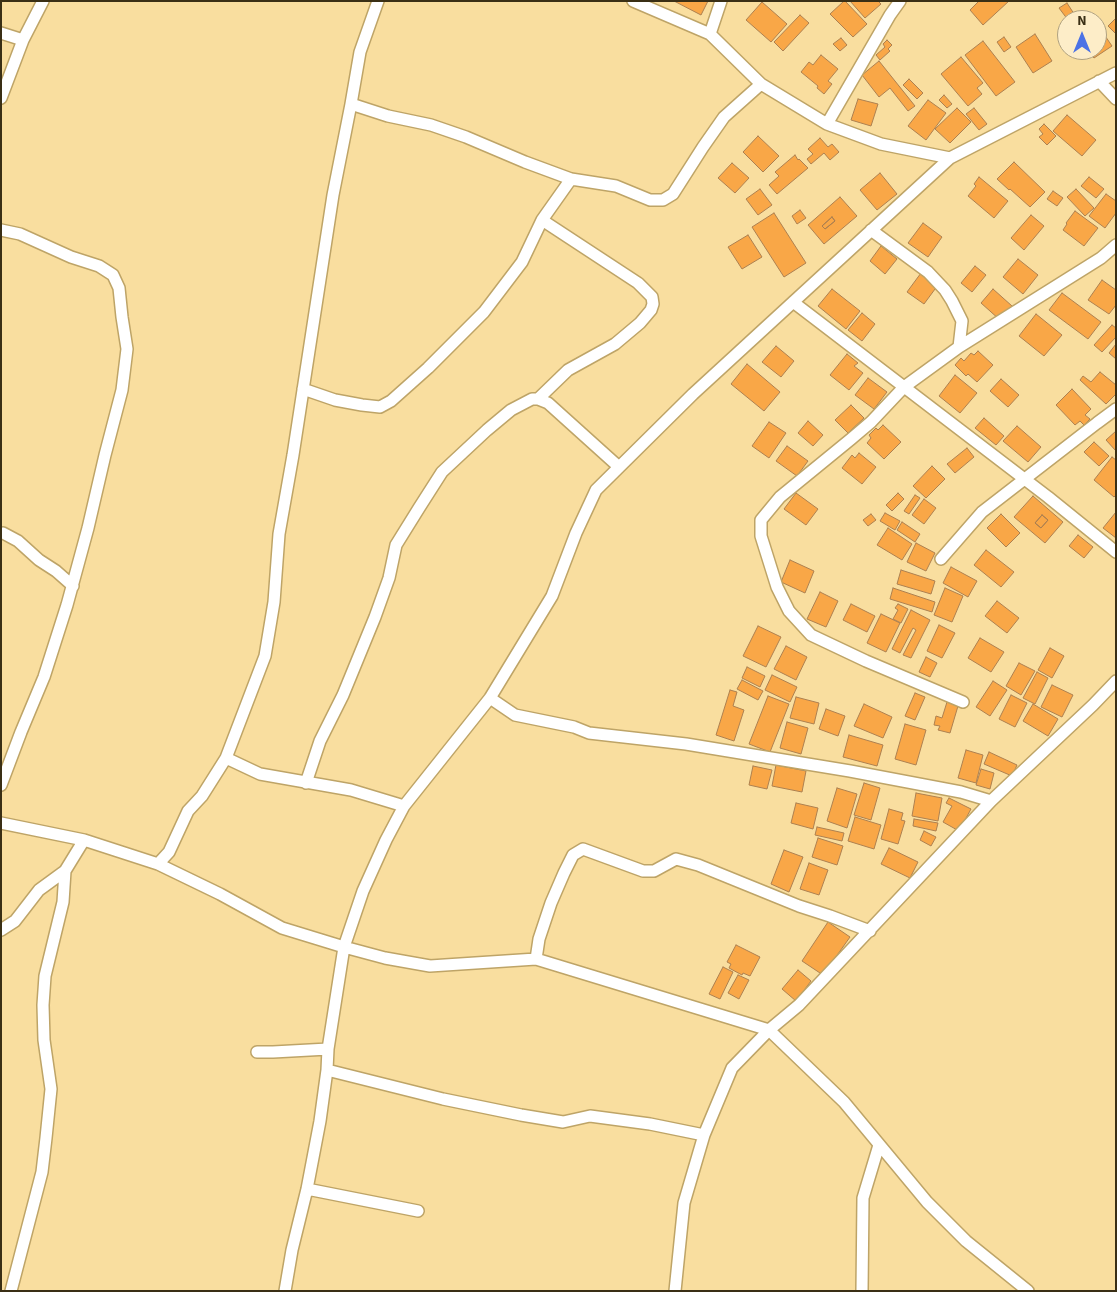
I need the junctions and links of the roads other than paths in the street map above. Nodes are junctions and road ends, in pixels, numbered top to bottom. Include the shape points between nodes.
1 (44, 1) edge
2 (378, 1) edge
3 (633, 1) edge
4 (721, 1) edge
5 (900, 1) edge
6 (1, 33) edge
7 (710, 34) junction
8 (23, 40) junction
9 (1116, 72) edge
10 (1099, 81) junction
11 (762, 84) junction
12 (1, 98) edge
13 (1116, 99) edge
14 (351, 104) junction
15 (827, 124) junction
16 (950, 158) junction
17 (572, 179) junction
18 (542, 220) junction
19 (1, 230) edge
20 (871, 230) junction
21 (1116, 245) edge
22 (793, 302) junction
23 (959, 347) junction
24 (904, 387) junction
25 (303, 389) junction
26 (538, 399) junction
27 (1116, 409) edge
28 (619, 467) junction
29 (1024, 480) junction
30 (3, 533) dead end
31 (1116, 552) edge
32 (942, 559) dead end
33 (72, 586) junction
34 (1116, 681) edge
35 (490, 698) junction
36 (964, 702) dead end
37 (226, 758) junction
38 (306, 783) junction
39 (1, 786) edge
40 (992, 801) junction
41 (404, 806) junction
42 (1, 823) edge
43 (84, 840) junction
44 (158, 864) junction
45 (65, 871) junction
46 (1, 930) edge
47 (870, 931) junction
48 (344, 947) junction
49 (536, 959) junction
50 (769, 1030) junction
51 (328, 1049) junction
52 (257, 1052) dead end
53 (327, 1070) junction
54 (704, 1135) junction
55 (879, 1145) junction
56 (307, 1189) junction
57 (418, 1211) dead end
58 (10, 1291) edge
59 (285, 1291) edge
60 (675, 1291) edge
61 (862, 1291) edge
62 (1028, 1291) edge

1 - 8 street
2 - 14 street via 360,52
3 - 7 street
4 - 7 street
5 - 15 street
6 - 8 street
7 - 11 street
8 - 12 street
9 - 10 street
10 - 13 street
10 - 16 street
11 - 15 street
11 - 17 street via 724,117 673,194 663,200 650,200 616,186
14 - 17 street via 431,125
14 - 25 street via 333,195
15 - 16 street via 880,144
16 - 20 street
17 - 18 street
18 - 25 street via 522,262 484,312 391,402 380,407 362,405
18 - 26 street via 638,283 652,297 653,304 640,322 615,344 568,370
19 - 33 street via 20,234 99,266 113,275 119,288 127,349 122,390
20 - 22 street
20 - 23 street via 928,272 945,290 962,321
21 - 23 street via 1101,258
22 - 24 street
22 - 28 street
23 - 24 street
24 - 29 street
24 - 36 street via 851,440 780,496 761,520 761,536 777,587 789,611 811,635
25 - 37 street via 279,534 274,602 265,656
26 - 28 street via 548,403
26 - 38 street via 511,410 442,472 396,544 389,578 375,617 320,741
27 - 29 street
28 - 35 street via 596,490 552,596
29 - 31 street
29 - 32 street via 982,512
30 - 33 street via 18,541
33 - 39 street via 44,677
34 - 40 street
35 - 40 street via 515,715 589,733 686,744 833,768 961,792
35 - 41 street
37 - 38 street via 260,774
37 - 44 street via 202,796 188,811 169,852
38 - 41 street via 350,790
40 - 47 street
41 - 48 street via 363,890
42 - 43 street
43 - 44 street
43 - 45 street
44 - 48 street via 282,928
45 - 46 street via 39,890 15,921
45 - 58 street via 63,902 45,976 44,1040 51,1089 42,1172
47 - 49 street via 676,858 654,871 643,871 583,849 573,855 564,873 539,939
47 - 50 street via 799,1005
48 - 49 street via 430,966
48 - 51 street
49 - 50 street
50 - 54 street via 732,1068
50 - 55 street via 844,1102
51 - 52 street
51 - 53 street
53 - 54 street via 521,1115 563,1122 590,1116
53 - 56 street
54 - 60 street via 684,1203
55 - 61 street via 863,1198
55 - 62 street via 927,1202 966,1241
56 - 57 street
56 - 59 street

